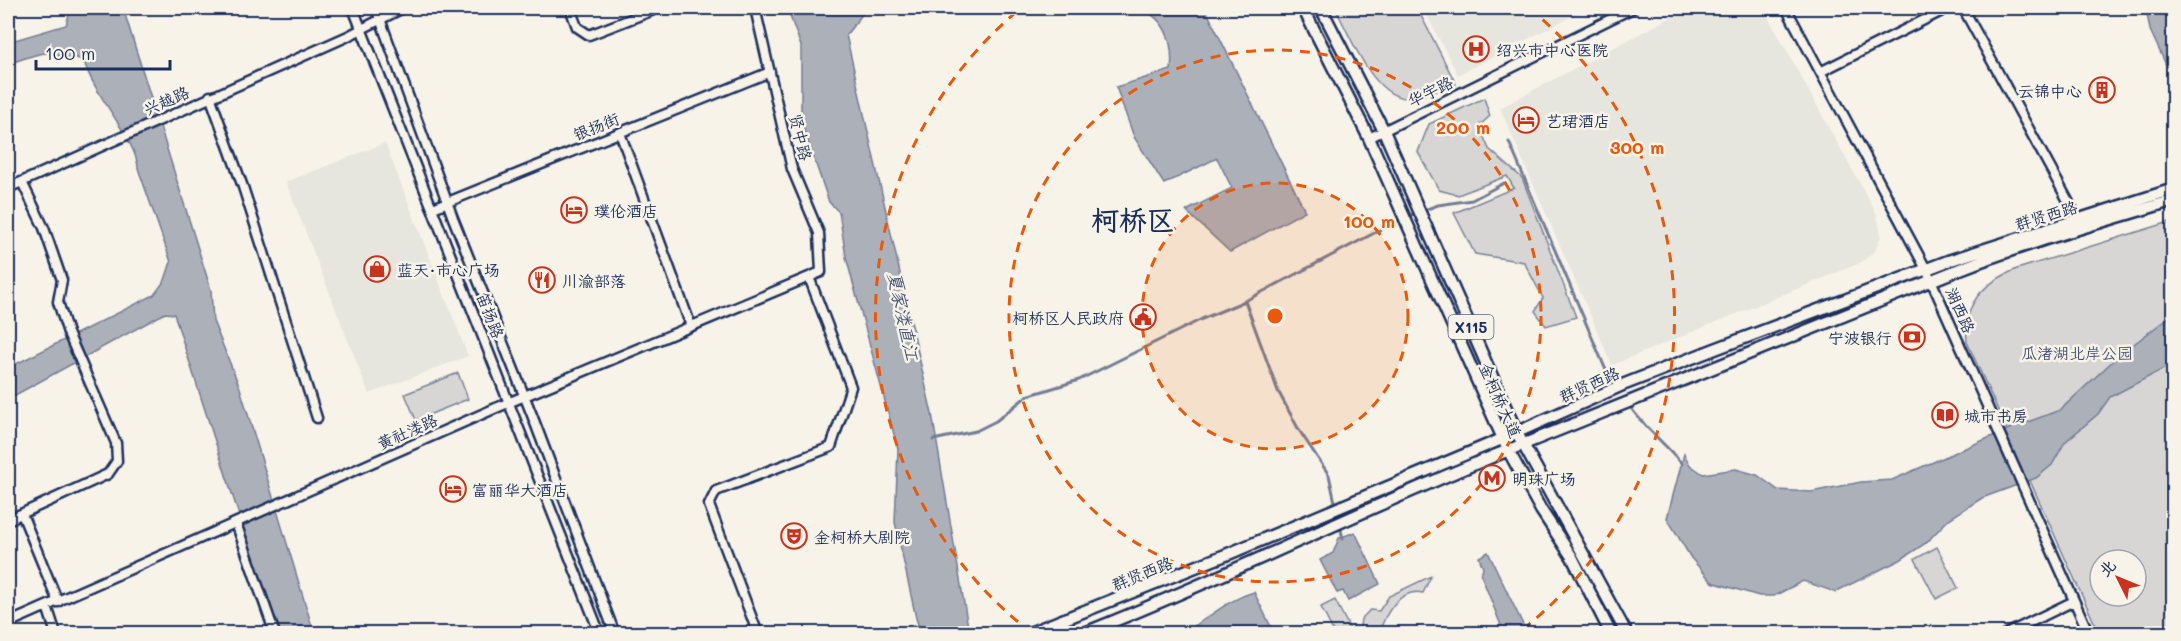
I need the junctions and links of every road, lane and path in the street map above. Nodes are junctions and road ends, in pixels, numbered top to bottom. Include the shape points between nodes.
1 (353, 8) edge
2 (376, 8) edge
3 (403, 8) edge
4 (570, 8) edge
5 (659, 8) edge
6 (755, 8) edge
7 (1303, 8) edge
8 (1321, 8) edge
9 (1633, 8) edge
10 (1786, 8) edge
11 (1948, 8) edge
12 (1963, 8) edge
13 (380, 19) junction
14 (362, 28) junction
15 (1822, 71) junction
16 (770, 72) junction
17 (210, 96) junction
18 (1384, 131) junction
19 (620, 132) junction
20 (1369, 138) junction
21 (22, 182) junction
22 (8, 188) edge
23 (2174, 189) edge
24 (2174, 200) edge
25 (448, 203) junction
26 (434, 208) junction
27 (2079, 221) junction
28 (1926, 269) junction
29 (821, 272) joint
30 (809, 277) junction
31 (1932, 281) junction
32 (691, 326) junction
33 (525, 396) junction
34 (509, 402) junction
35 (318, 418) dead end
36 (1517, 432) junction
37 (1502, 439) junction
38 (1523, 444) junction
39 (1508, 450) junction
40 (22, 514) junction
41 (8, 520) edge
42 (237, 522) junction
43 (2074, 601) junction
44 (58, 602) junction
45 (47, 606) junction
46 (8, 623) edge
47 (56, 633) edge
48 (275, 633) edge
49 (600, 633) edge
50 (615, 633) edge
51 (758, 633) edge
52 (1028, 633) edge
53 (1082, 633) edge
54 (1611, 633) edge
55 (1627, 633) edge
56 (2006, 633) edge
57 (2089, 633) edge

1 - 14 street, 笛扬路
2 - 13 street, 笛扬路
3 - 13 street, 兴越路
4 - 5 street via 577,27 589,35
6 - 16 street, 贤中路
7 - 20 main road, 金柯桥大道 / X115
8 - 18 main road, 金柯桥大道 / X115
9 - 18 street, 华宇路
10 - 15 street, 湖西路
11 - 15 street
12 - 27 street
13 - 14 street, 兴越路
13 - 25 street, 笛扬路
14 - 17 street, 兴越路
14 - 26 street, 笛扬路
15 - 28 street, 湖西路
16 - 19 street, 银扬街
16 - 29 street, 贤中路 via 792,169 819,233
17 - 21 street, 兴越路
17 - 35 street
18 - 20 street, 华宇路
18 - 36 main road, 金柯桥大道 / X115
19 - 25 street, 银扬街
19 - 32 street
20 - 37 main road, 金柯桥大道 / X115
21 - 22 street, 兴越路
21 - 40 street via 62,280 58,302 116,443 117,461 108,474
23 - 27 main road, 群贤西路
24 - 31 main road, 群贤西路
25 - 26 street, 银扬街
25 - 33 street, 笛扬路
26 - 34 street, 笛扬路
27 - 28 main road, 群贤西路
28 - 31 street, 湖西路
28 - 36 main road, 群贤西路 via 1625,384
29 - 30 street, 黄社溇路
30 - 32 street, 黄社溇路
30 - 51 street via 851,387 831,447 716,491 709,506
31 - 38 main road, 群贤西路 via 1728,359
31 - 43 street, 湖西路
32 - 33 street, 黄社溇路
33 - 34 street, 黄社溇路
33 - 50 street, 笛扬路
34 - 42 street, 黄社溇路
34 - 49 street, 笛扬路
36 - 37 main road, 群贤西路
36 - 38 main road, 金柯桥大道 / X115
37 - 39 main road, 金柯桥大道
37 - 52 main road, 群贤西路 via 1146,588
38 - 39 main road, 群贤西路
38 - 55 main road, 金柯桥大道 / X115
39 - 53 main road, 群贤西路 via 1177,597
39 - 54 main road, 金柯桥大道 via 1572,557
40 - 41 street
40 - 44 street
42 - 44 street, 黄社溇路
42 - 48 street
43 - 56 street
43 - 57 street, 湖西路
44 - 45 street, 黄社溇路
45 - 46 street, 黄社溇路
45 - 47 street

